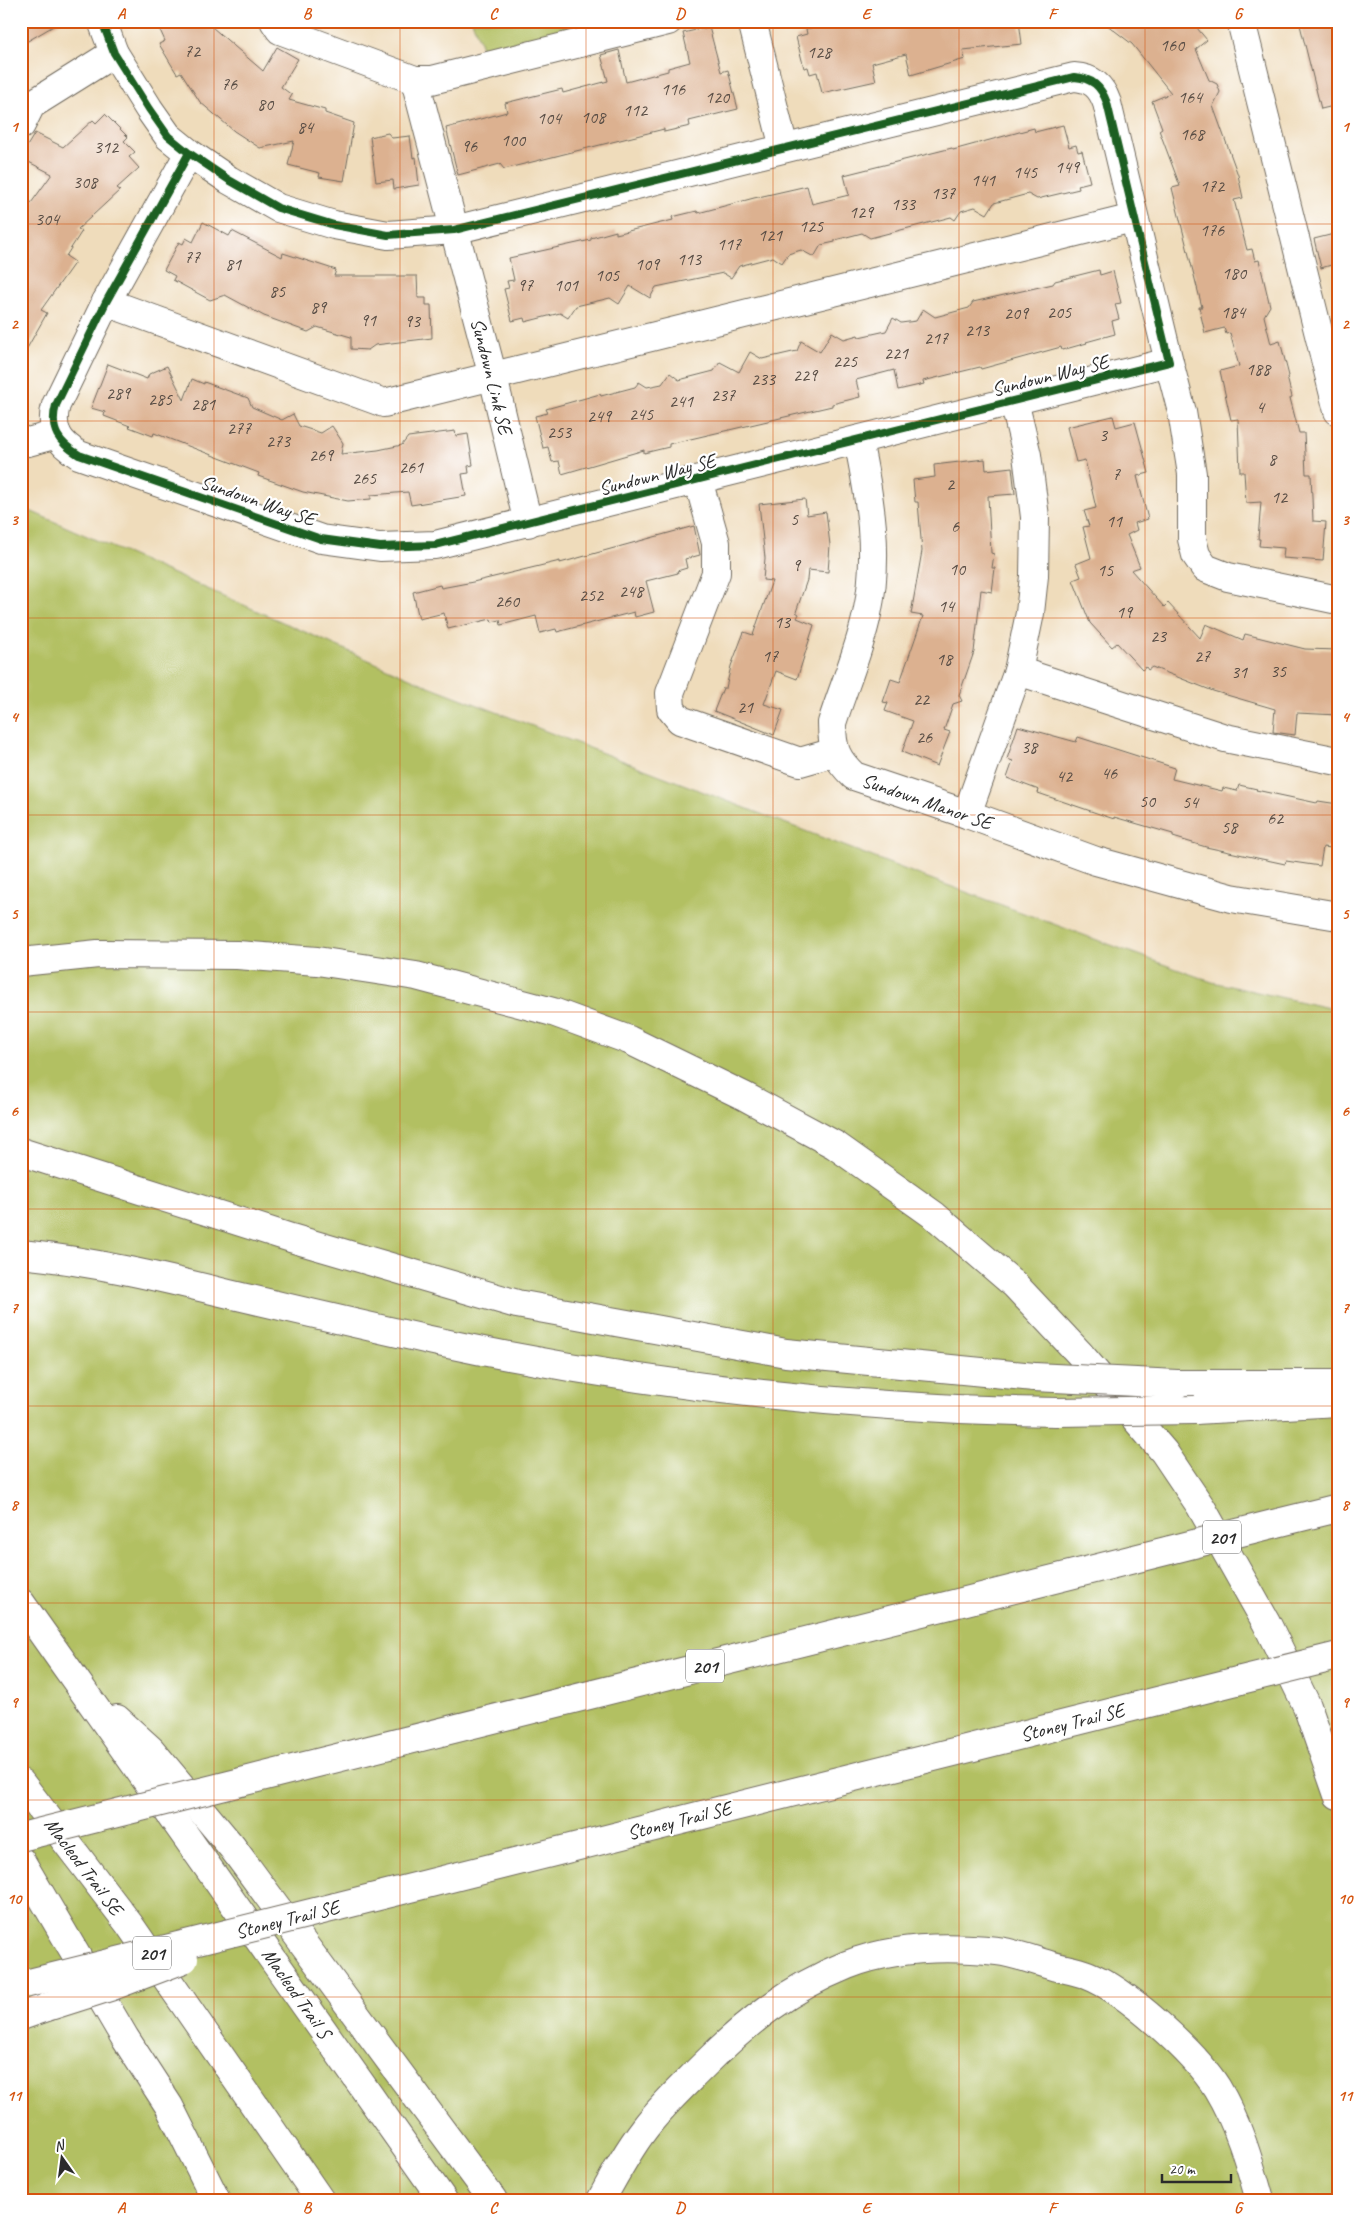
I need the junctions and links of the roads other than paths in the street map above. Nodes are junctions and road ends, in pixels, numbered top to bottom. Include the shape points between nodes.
1 (102, 21) edge
2 (274, 21) edge
3 (668, 21) edge
4 (752, 21) edge
5 (1241, 21) edge
6 (591, 31) edge
7 (114, 53) junction
8 (415, 80) junction
9 (21, 125) edge
10 (784, 148) junction
11 (189, 153) junction
12 (1133, 218) junction
13 (454, 230) junction
14 (106, 302) junction
15 (1169, 362) junction
16 (493, 377) junction
17 (1014, 401) junction
18 (1338, 411) edge
19 (57, 434) junction
20 (21, 440) edge
21 (858, 440) junction
22 (698, 480) junction
23 (528, 523) junction
24 (1338, 600) edge
25 (1018, 671) junction
26 (835, 752) junction
27 (1338, 761) edge
28 (967, 814) junction
29 (1338, 916) edge
30 (21, 962) edge
31 (21, 1152) edge
32 (21, 1254) edge
33 (1338, 1384) edge
34 (1338, 1402) edge
35 (1338, 1508) edge
36 (21, 1603) edge
37 (1338, 1656) edge
38 (83, 1689) junction
39 (21, 1783) edge
40 (1338, 1795) edge
41 (21, 1837) edge
42 (21, 1861) edge
43 (274, 1922) junction
44 (25, 1984) edge
45 (21, 2016) edge
46 (216, 2200) edge
47 (320, 2200) edge
48 (443, 2200) edge
49 (493, 2200) edge
50 (601, 2200) edge
51 (1260, 2200) edge

1 - 7 main road
2 - 8 main road via 280,30
3 - 6 main road
4 - 10 main road
5 - 18 main road
6 - 8 main road via 432,80
7 - 9 main road via 32,105
7 - 11 main road via 168,136
8 - 13 main road, Sundown Link SE
10 - 12 main road via 1083,77 1104,92
10 - 13 main road
11 - 13 main road via 278,208 334,225 388,235
11 - 14 main road
12 - 15 main road
12 - 16 main road
13 - 16 main road, Sundown Link SE
14 - 16 main road via 384,403
14 - 19 main road via 56,405 52,418
15 - 17 main road, Sundown Way SE
15 - 24 main road via 1182,412 1192,474 1192,539 1196,555 1205,568 1228,577
16 - 23 main road, Sundown Link SE
17 - 21 main road, Sundown Way SE
17 - 25 main road via 1027,455 1034,517 1034,576
19 - 20 main road via 28,442
19 - 23 main road, Sundown Way SE via 64,446 80,455 292,530 350,544 407,548 434,545
21 - 22 main road, Sundown Way SE
21 - 26 main road, Sundown Manor SE via 871,499 874,535 872,575 867,614 832,723
22 - 23 main road, Sundown Way SE
22 - 26 main road via 716,543 716,573 670,693 671,709 680,720 800,762
25 - 27 main road via 1225,738
25 - 28 main road
26 - 28 main road, Sundown Manor SE via 841,764 854,776
28 - 29 main road, Sundown Manor SE via 1105,863 1231,898
30 - 40 main road via 98,954 237,955 318,961 416,976 552,1012 628,1040 744,1096 835,1145 935,1216 1015,1285 1164,1452 1201,1507 1266,1622 1306,1706
31 - 33 main road, bridge via 290,1238 517,1304 786,1353 1034,1377 1254,1386
32 - 34 main road, bridge via 139,1273 436,1342 637,1378 740,1392 866,1404 1057,1412 1195,1410
35 - 41 main road, 201, bridge
36 - 38 main road
37 - 43 main road, Stoney Trail SE / 201, bridge
38 - 48 main road, Macleod Trail S
38 - 49 main road via 150,1748 232,1847
39 - 47 main road, Macleod Trail SE via 129,1924
42 - 46 main road via 125,2038 169,2106
43 - 44 main road, Stoney Trail SE / 201, bridge
43 - 45 main road, bridge via 150,1973
50 - 51 main road via 645,2128 672,2096 736,2033 768,2007 849,1964 899,1952 950,1949 999,1951 1088,1975 1141,2009 1187,2053 1216,2087 1238,2127

